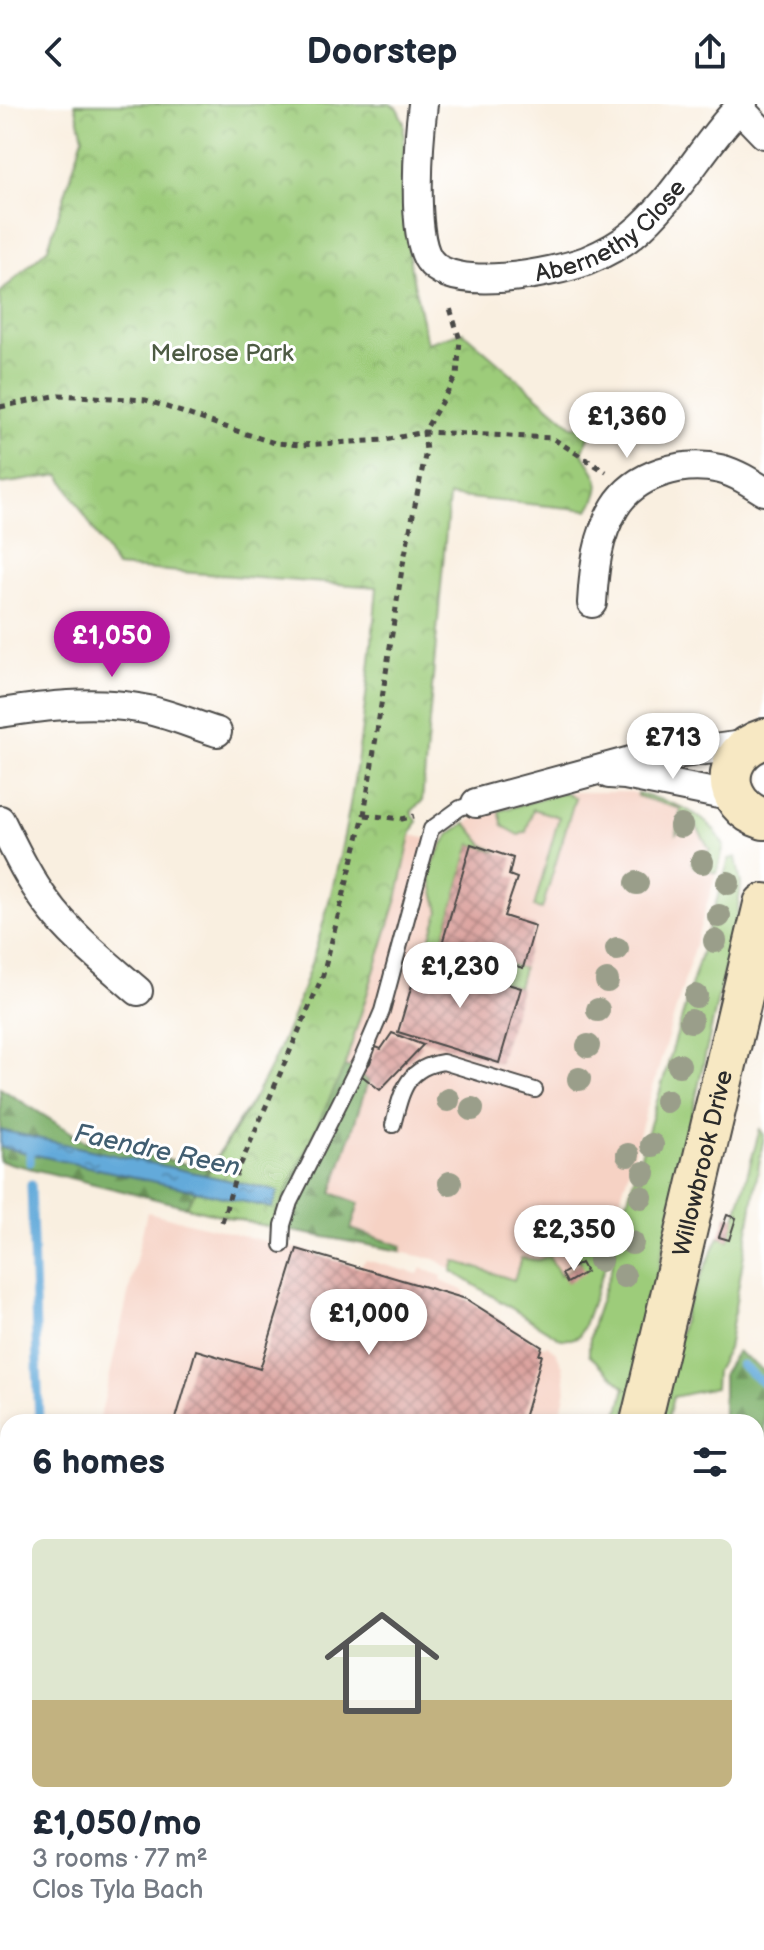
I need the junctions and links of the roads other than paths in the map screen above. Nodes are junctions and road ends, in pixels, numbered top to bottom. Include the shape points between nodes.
1 (423, 104) edge
2 (741, 106) edge
3 (764, 134) edge
4 (764, 491) edge
5 (592, 603) dead end
6 (0, 713) edge
7 (217, 732) dead end
8 (757, 742) edge
9 (588, 773) junction
10 (476, 803) joint
11 (749, 808) edge
12 (0, 820) edge
13 (764, 904) edge
14 (138, 991) dead end
15 (535, 1090) dead end
16 (393, 1125) dead end
17 (282, 1245) dead end
18 (643, 1414) edge

1 - 2 street, Abernethy Close via 419,216 427,259 437,270 473,278 507,277 585,261 613,248 654,214
2 - 3 street
4 - 5 street via 718,468 695,467 672,469 631,487 615,507 601,540
6 - 7 street via 98,704 140,708
8 - 9 street via 638,759
8 - 11 street via 734,762 731,786
9 - 10 street
9 - 11 street via 625,775
10 - 17 lane via 431,829 382,1011 290,1202
12 - 14 street via 47,903
13 - 18 street, Willowbrook Drive
15 - 16 lane via 443,1062 429,1064 413,1073

